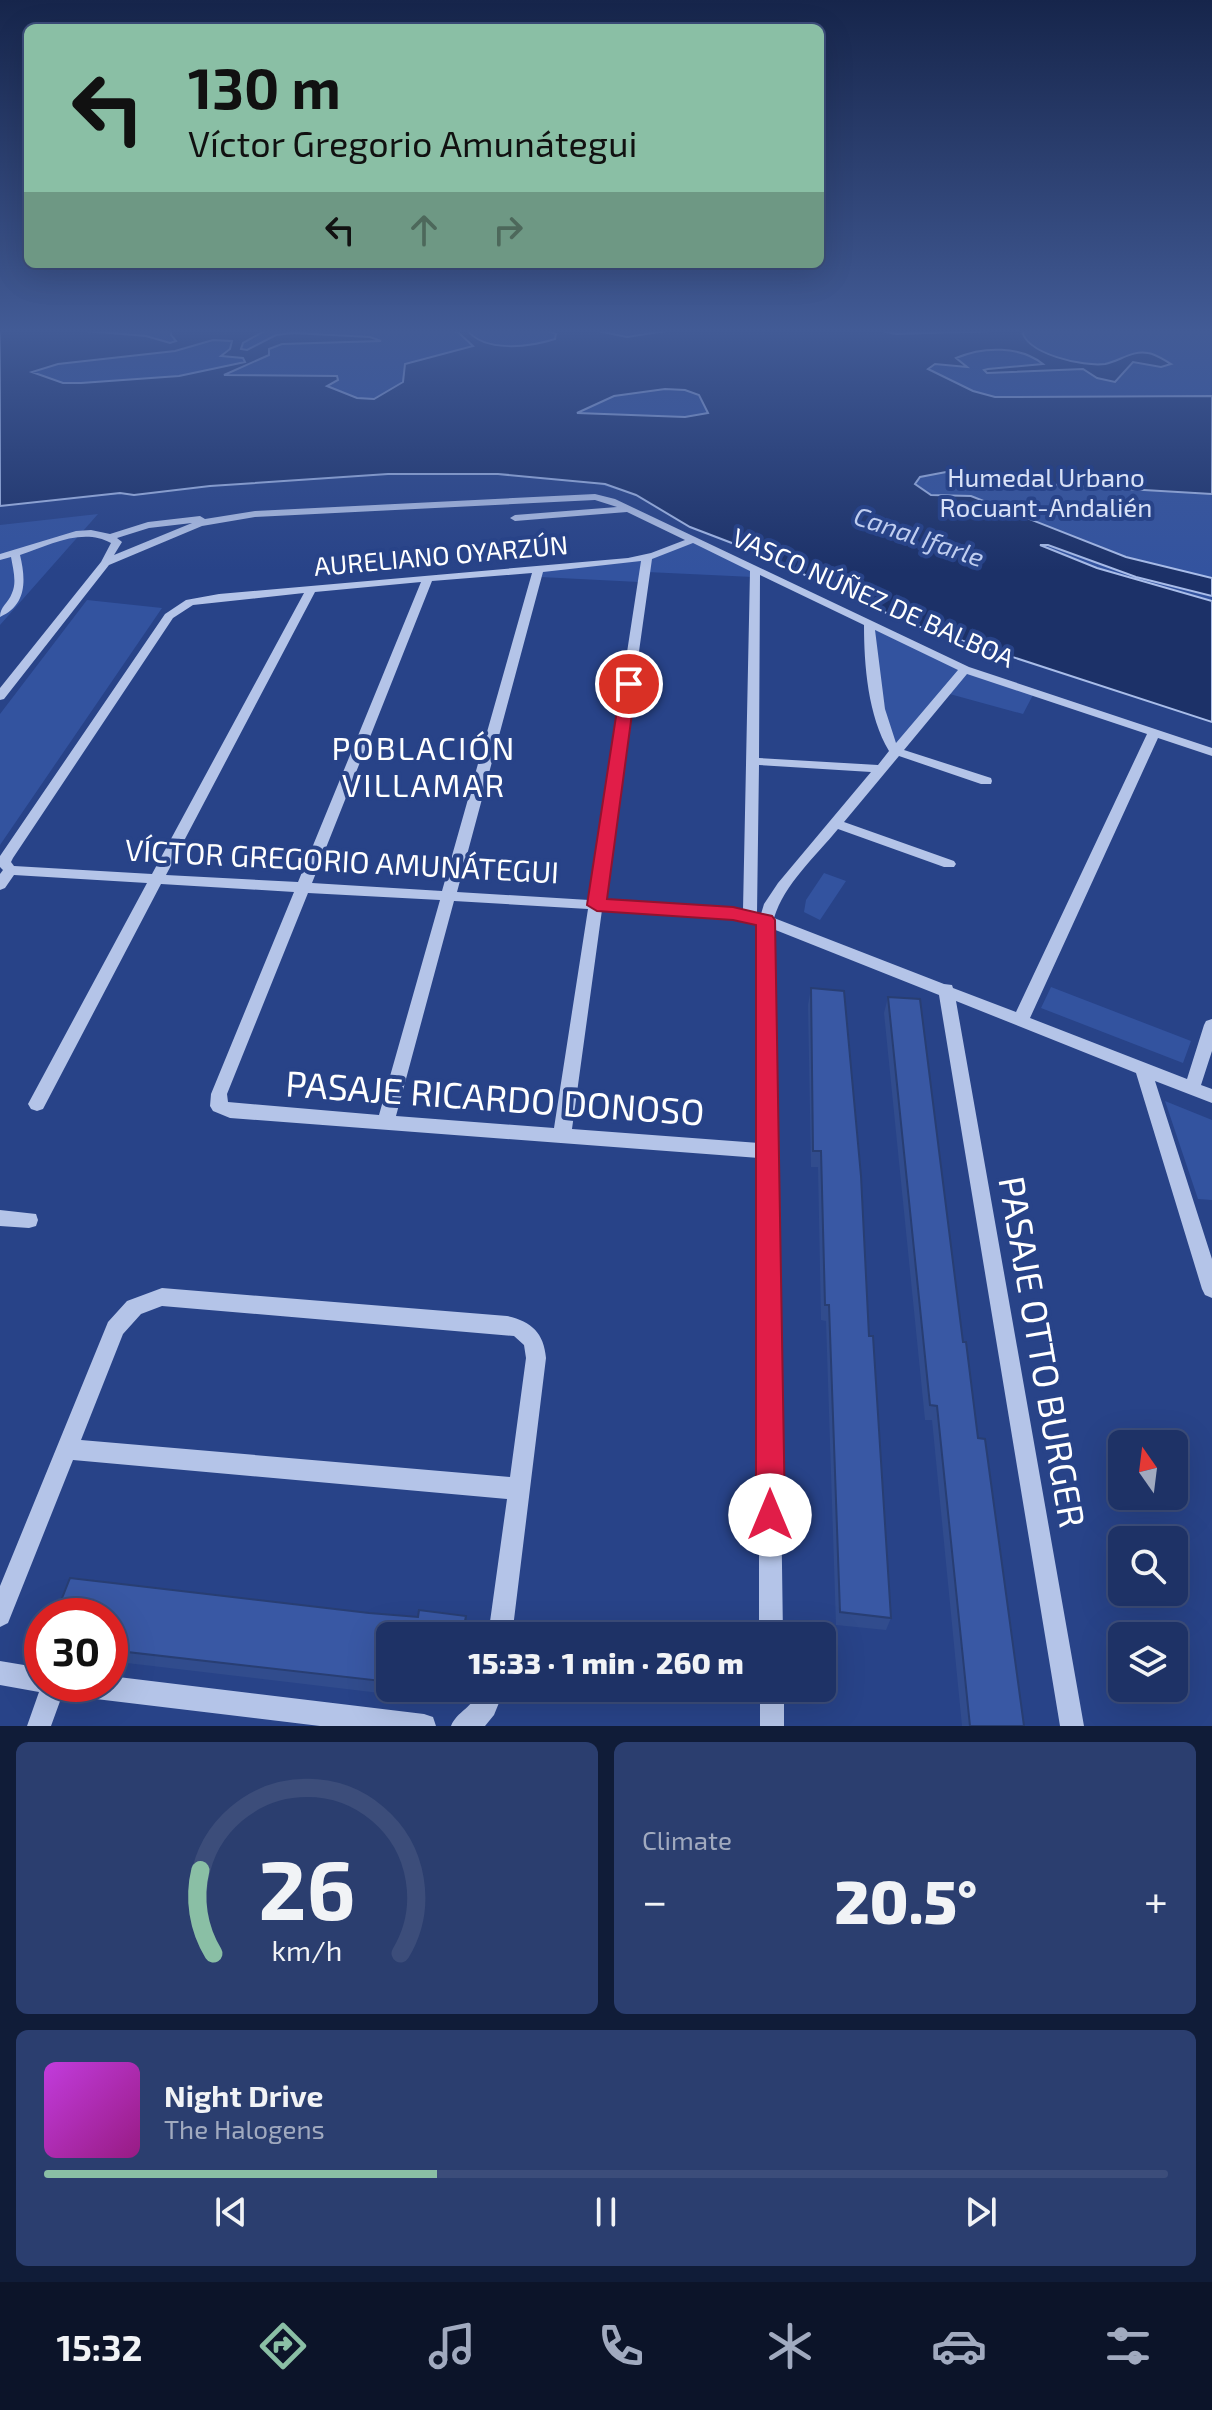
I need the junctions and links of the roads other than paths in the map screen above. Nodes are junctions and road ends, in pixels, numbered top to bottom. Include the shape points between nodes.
1 (628, 509) junction
2 (214, 518) junction
3 (515, 518) dead end
4 (693, 540) junction
5 (113, 543) junction
6 (15, 554) junction
7 (0, 557) edge
8 (647, 558) junction
9 (105, 563) junction
10 (538, 570) junction
11 (755, 571) junction
12 (428, 579) junction
13 (311, 589) junction
14 (0, 614) edge
15 (869, 626) junction
16 (965, 669) junction
17 (0, 696) edge
18 (1154, 733) junction
19 (895, 751) junction
20 (1212, 752) edge
21 (752, 761) junction
22 (880, 769) junction
23 (986, 781) dead end
24 (835, 823) junction
25 (949, 864) dead end
26 (10, 870) junction
27 (154, 879) junction
28 (0, 885) edge
29 (302, 888) junction
30 (448, 897) junction
31 (597, 905) junction
32 (758, 918) junction
33 (946, 989) junction
34 (1021, 1019) junction
35 (1212, 1025) edge
36 (1143, 1068) junction
37 (1192, 1088) junction
38 (1212, 1096) edge
39 (37, 1104) dead end
40 (386, 1122) junction
41 (562, 1135) junction
42 (768, 1151) junction
43 (0, 1218) edge
44 (29, 1220) dead end
45 (1212, 1289) edge
46 (67, 1449) junction
47 (519, 1489) junction
48 (0, 1615) edge
49 (502, 1622) edge
50 (771, 1622) edge
51 (0, 1673) edge
52 (24, 1677) edge
53 (128, 1691) edge
54 (48, 1702) edge
55 (488, 1702) edge
56 (772, 1702) edge
57 (39, 1726) edge
58 (424, 1726) edge
59 (463, 1726) edge
60 (772, 1726) edge
61 (1072, 1726) edge

1 - 2 street, VASCO NÚÑEZ DE BALBOA via 612,501 571,496
1 - 3 street
1 - 4 street, VASCO NÚÑEZ DE BALBOA
2 - 5 street, VASCO NÚÑEZ DE BALBOA via 163,522
2 - 9 street
4 - 8 street, AURELIANO OYARZÚN
4 - 11 street, VASCO NÚÑEZ DE BALBOA
5 - 6 street, VASCO NÚÑEZ DE BALBOA via 67,536
5 - 9 street
6 - 7 street, VASCO NÚÑEZ DE BALBOA
6 - 14 street via 22,580 17,597
8 - 10 street, AURELIANO OYARZÚN
8 - 31 street
9 - 17 street
10 - 12 street, AURELIANO OYARZÚN
10 - 30 street
11 - 15 street, VASCO NÚÑEZ DE BALBOA
11 - 21 street
12 - 13 street, AURELIANO OYARZÚN
12 - 29 street
13 - 26 street, AURELIANO OYARZÚN via 190,602 171,612 6,858
13 - 27 street
15 - 16 street, VASCO NÚÑEZ DE BALBOA
15 - 19 street via 884,733
16 - 18 street, VASCO NÚÑEZ DE BALBOA
16 - 19 street
18 - 20 street, VASCO NÚÑEZ DE BALBOA
18 - 34 street
19 - 22 street
19 - 23 street
21 - 22 street
21 - 32 street
22 - 24 street
24 - 25 street
24 - 32 street
26 - 27 street, VÍCTOR GREGORIO AMUNÁTEGUI
26 - 28 street
27 - 29 street, VÍCTOR GREGORIO AMUNÁTEGUI
27 - 39 street
29 - 30 street, VÍCTOR GREGORIO AMUNÁTEGUI
29 - 40 street, PASAJE RICARDO DONOSO via 219,1094 219,1106
30 - 31 street, VÍCTOR GREGORIO AMUNÁTEGUI
30 - 40 street
31 - 32 street, VÍCTOR GREGORIO AMUNÁTEGUI
31 - 41 street
32 - 33 street, VÍCTOR GREGORIO AMUNÁTEGUI
32 - 42 street
33 - 34 street, VÍCTOR GREGORIO AMUNÁTEGUI
33 - 61 street, PASAJE OTTO BURGER
34 - 36 street, VÍCTOR GREGORIO AMUNÁTEGUI
35 - 37 street
36 - 37 street, VÍCTOR GREGORIO AMUNÁTEGUI
36 - 45 street
37 - 38 street, VÍCTOR GREGORIO AMUNÁTEGUI
40 - 41 street, PASAJE RICARDO DONOSO
41 - 42 street, PASAJE RICARDO DONOSO
42 - 50 street
43 - 44 street
46 - 47 street
46 - 47 street via 115,1329 122,1317 147,1300 162,1297 507,1325 520,1327 536,1346
46 - 48 street
47 - 49 street
51 - 52 street
53 - 58 street
54 - 57 street
55 - 59 street via 475,1721
56 - 60 street

